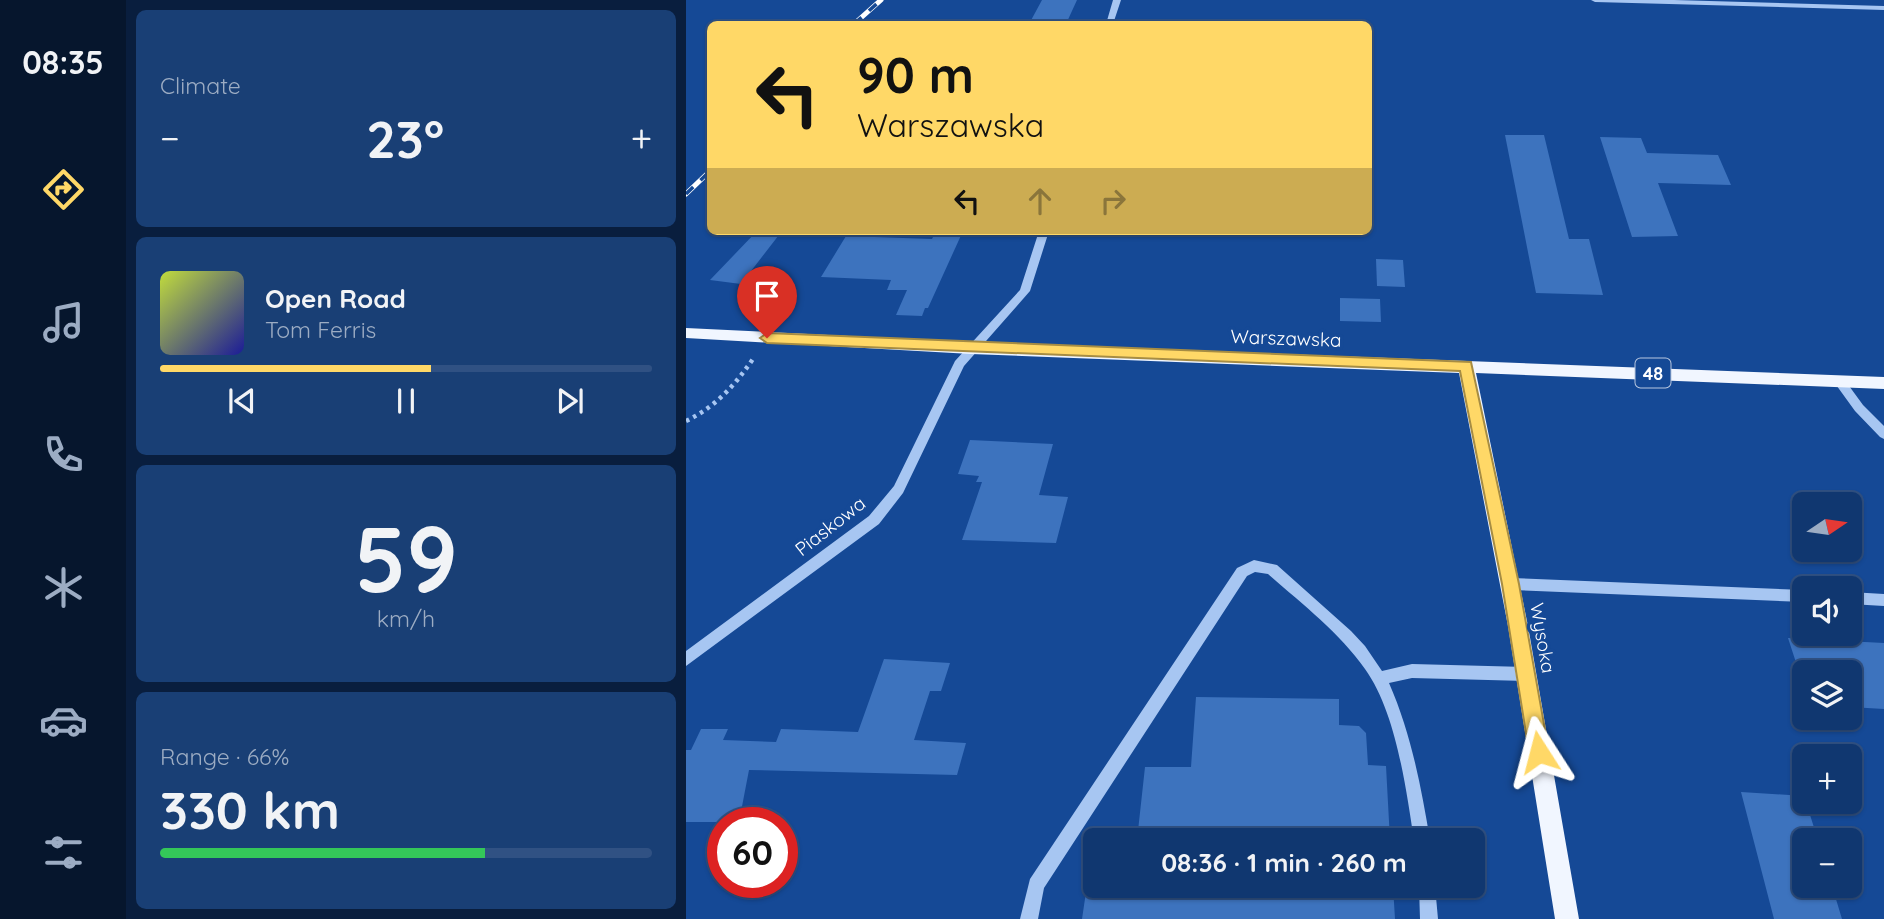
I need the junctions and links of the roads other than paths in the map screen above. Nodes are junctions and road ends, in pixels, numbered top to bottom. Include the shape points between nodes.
1 (1117, 0) edge
2 (1595, 0) edge
3 (1884, 8) edge
4 (1111, 21) edge
5 (1043, 235) edge
6 (686, 333) edge
7 (971, 348) junction
8 (1466, 366) junction
9 (1840, 382) junction
10 (1884, 383) edge
11 (1884, 434) edge
12 (1511, 584) junction
13 (1792, 596) edge
14 (1862, 599) edge
15 (1884, 600) edge
16 (686, 659) edge
17 (1527, 674) junction
18 (1380, 678) junction
19 (1420, 828) edge
20 (1428, 898) edge
21 (1029, 919) edge
22 (1429, 919) edge
23 (1567, 919) edge

1 - 4 street
2 - 3 street
5 - 7 street, Piaskowa via 1025,291
6 - 7 main road, Warszawska
7 - 8 main road, Warszawska
7 - 16 street, Piaskowa via 899,489 874,520
8 - 9 main road, Warszawska / 48
8 - 12 main road, Wysoka
9 - 10 main road, Warszawska / 48
9 - 11 street
12 - 13 street
12 - 17 main road, Wysoka
14 - 15 street
17 - 18 street via 1412,671
17 - 23 main road, Wysoka
18 - 19 street via 1410,767
18 - 21 street via 1354,646 1272,569 1254,566 1242,572 1036,886
20 - 22 street

